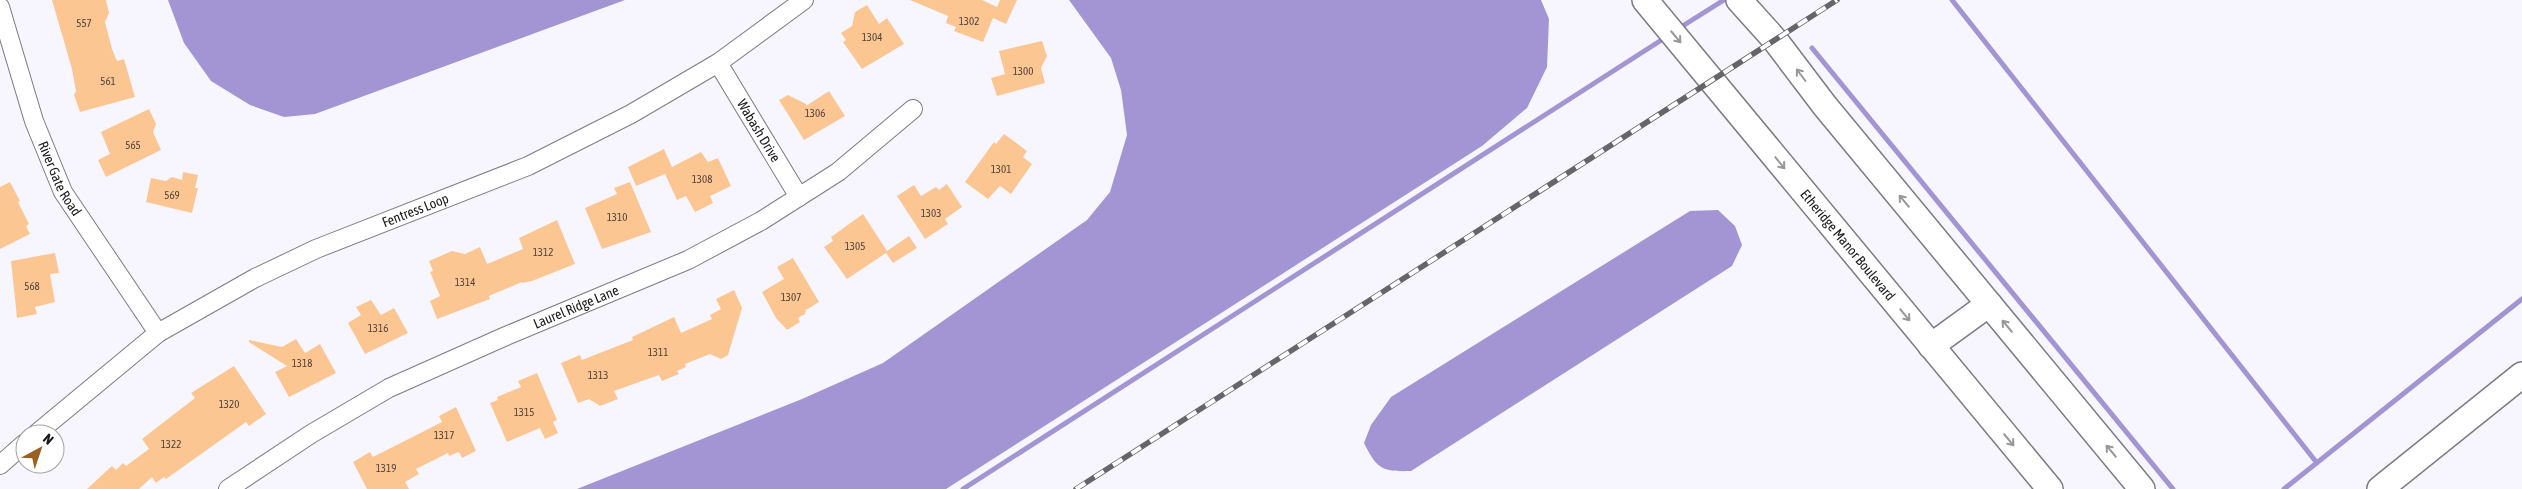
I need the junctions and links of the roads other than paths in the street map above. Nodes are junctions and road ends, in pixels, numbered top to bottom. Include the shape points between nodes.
1 (804, 0) edge
2 (1645, 0) edge
3 (1739, 0) edge
4 (0, 7) edge
5 (718, 63) junction
6 (913, 109) dead end
7 (799, 197) junction
8 (1989, 304) junction
9 (158, 333) junction
10 (1931, 346) junction
11 (2522, 375) edge
12 (48, 424) edge
13 (15, 452) edge
14 (0, 465) edge
15 (228, 489) edge
16 (2050, 489) edge
17 (2142, 489) edge
18 (2380, 489) edge

1 - 5 street, Fentress Loop
2 -> 10 main road, Etheridge Manor Boulevard
8 -> 3 main road
4 - 9 street, River Gate Road via 34,122 62,192
5 - 7 street, Wabash Drive
5 - 9 street, Fentress Loop via 631,114 528,166 316,249 255,278
6 - 7 street, Laurel Ridge Lane via 838,172
7 - 15 street, Laurel Ridge Lane via 688,260 390,388 311,434
8 - 10 main road
17 -> 8 main road
9 - 12 street, Fentress Loop
10 -> 16 main road, Etheridge Manor Boulevard
11 - 18 main road
13 - 14 street

